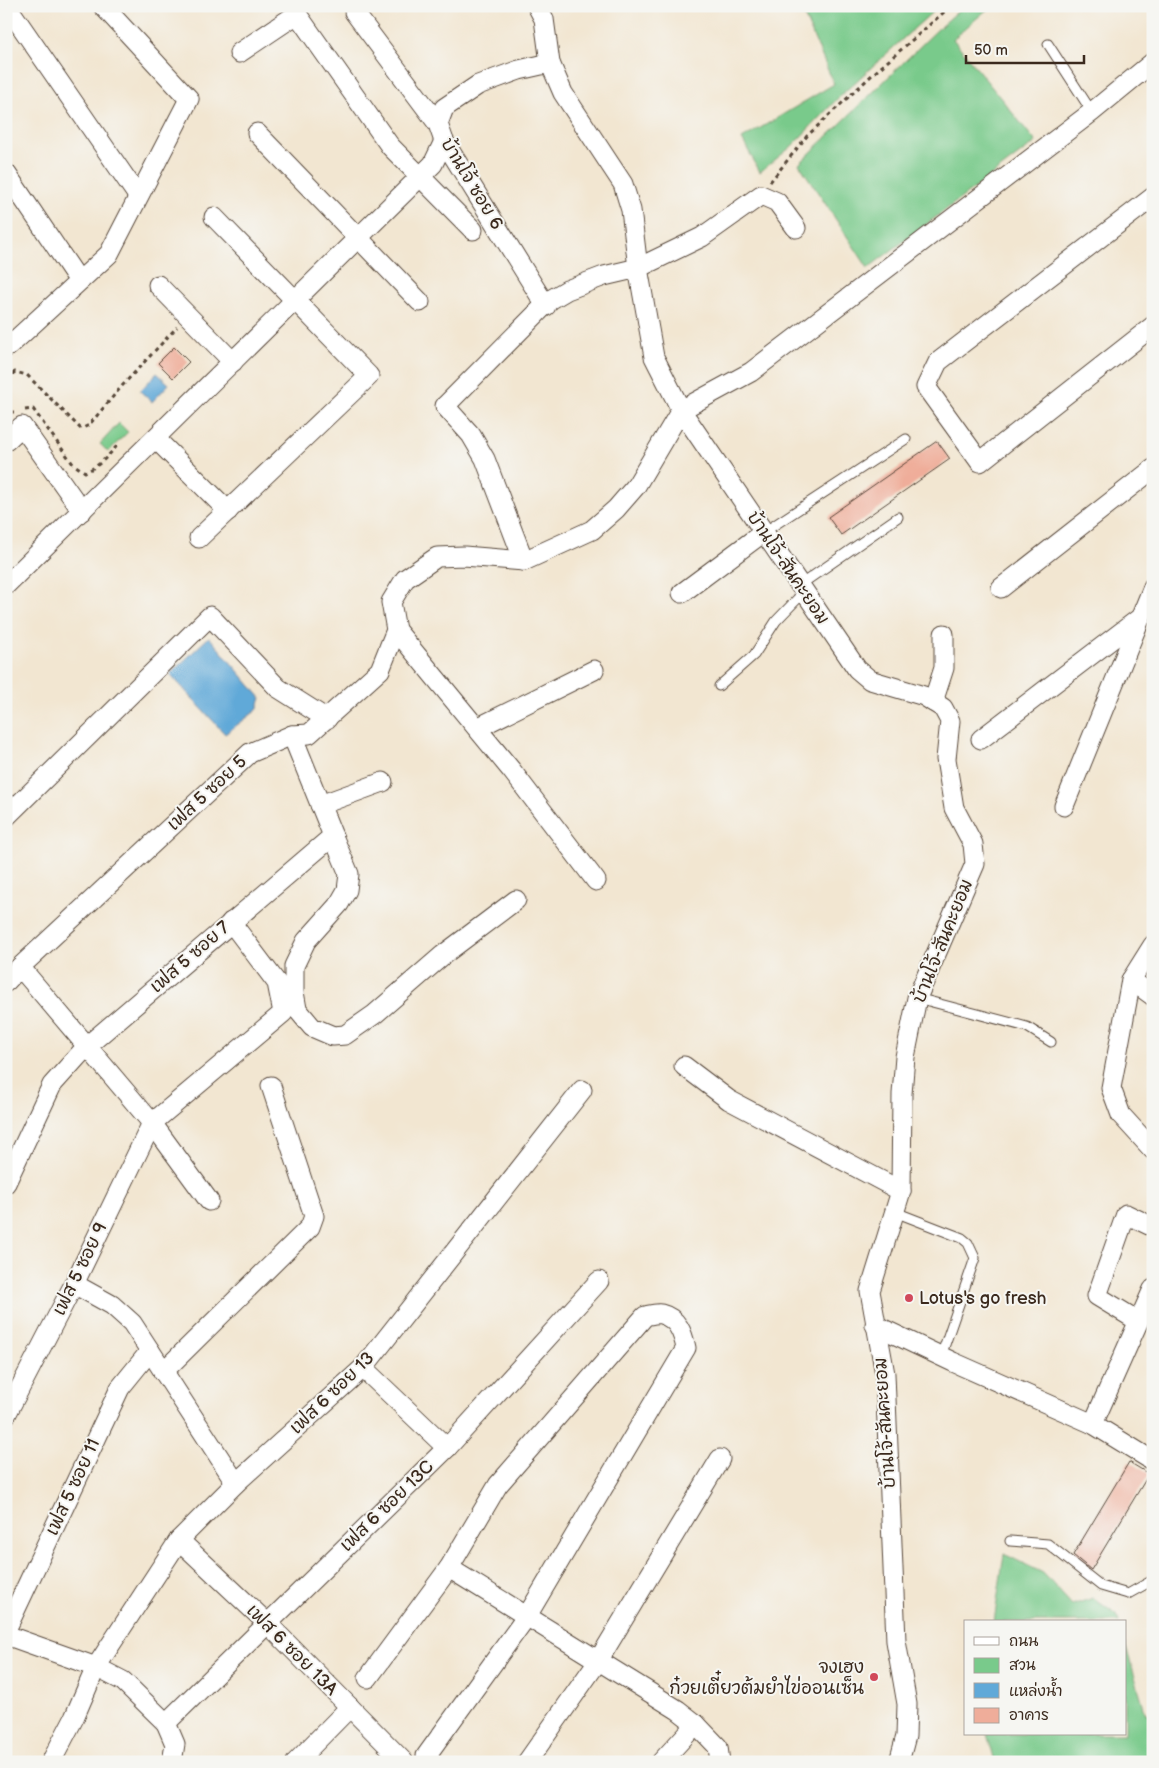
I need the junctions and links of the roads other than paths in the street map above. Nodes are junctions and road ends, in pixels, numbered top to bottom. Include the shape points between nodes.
1 (7, 6) edge
2 (103, 6) edge
3 (537, 6) edge
4 (354, 12) dead end
5 (1048, 44) dead end
6 (239, 53) dead end
7 (1153, 62) edge
8 (550, 63) junction
9 (1092, 112) junction
10 (441, 132) junction
11 (257, 133) dead end
12 (6, 173) edge
13 (421, 176) junction
14 (138, 196) junction
15 (1153, 197) edge
16 (214, 217) dead end
17 (796, 228) dead end
18 (473, 230) dead end
19 (358, 238) junction
20 (638, 268) junction
21 (79, 281) junction
22 (158, 286) dead end
23 (295, 300) junction
24 (420, 302) dead end
25 (546, 306) junction
26 (1153, 326) edge
27 (6, 341) edge
28 (233, 362) junction
29 (680, 410) junction
30 (156, 439) junction
31 (906, 439) dead end
32 (6, 441) edge
33 (1153, 469) edge
34 (82, 511) junction
35 (228, 511) junction
36 (898, 517) dead end
37 (764, 532) junction
38 (199, 538) dead end
39 (524, 561) junction
40 (6, 585) edge
41 (1153, 587) edge
42 (802, 588) junction
43 (1000, 588) dead end
44 (682, 593) dead end
45 (1141, 617) junction
46 (396, 630) junction
47 (944, 634) dead end
48 (594, 670) dead end
49 (719, 686) dead end
50 (933, 702) junction
51 (327, 719) junction
52 (477, 728) junction
53 (292, 735) junction
54 (981, 739) dead end
55 (383, 782) dead end
56 (320, 805) junction
57 (1064, 806) dead end
58 (6, 818) edge
59 (333, 836) junction
60 (596, 881) dead end
61 (516, 900) dead end
62 (231, 922) junction
63 (1153, 945) edge
64 (20, 967) junction
65 (1131, 980) junction
66 (6, 982) edge
67 (1153, 996) edge
68 (917, 998) junction
69 (1051, 1042) dead end
70 (87, 1046) junction
71 (684, 1066) dead end
72 (271, 1086) dead end
73 (582, 1090) dead end
74 (152, 1123) junction
75 (1153, 1150) edge
76 (7, 1180) edge
77 (901, 1191) junction
78 (209, 1201) dead end
79 (894, 1212) junction
80 (1153, 1226) edge
81 (599, 1281) dead end
82 (74, 1284) junction
83 (1153, 1289) edge
84 (1138, 1322) junction
85 (875, 1325) junction
86 (150, 1351) junction
87 (941, 1356) junction
88 (363, 1368) junction
89 (163, 1372) junction
90 (6, 1415) edge
91 (1093, 1424) junction
92 (447, 1448) junction
93 (720, 1459) dead end
94 (1153, 1461) edge
95 (236, 1483) junction
96 (179, 1540) junction
97 (1010, 1541) dead end
98 (449, 1568) junction
99 (1153, 1580) edge
100 (527, 1616) junction
101 (267, 1623) junction
102 (6, 1630) edge
103 (6, 1635) edge
104 (598, 1660) junction
105 (96, 1666) junction
106 (368, 1678) dead end
107 (350, 1708) junction
108 (166, 1723) junction
109 (696, 1724) junction
110 (50, 1762) edge
111 (172, 1762) edge
112 (296, 1762) edge
113 (404, 1762) edge
114 (432, 1762) edge
115 (528, 1762) edge
116 (661, 1762) edge
117 (720, 1762) edge
118 (899, 1762) edge

1 - 14 street
2 - 14 street via 189,99
3 - 8 street, บ้านโจ้-สันคะยอม via 544,19
4 - 10 street
5 - 9 lane
6 - 13 street via 297,14 390,146
7 - 9 street
8 - 10 street, บ้านโจ้ ซอย 6 via 478,85 444,108
8 - 20 street, บ้านโจ้-สันคะยอม via 563,92 623,184 631,210
9 - 29 street via 751,372
10 - 13 street via 433,164
10 - 25 street, บ้านโจ้ ซอย 6
11 - 19 street
12 - 21 street
13 - 18 street
13 - 19 street
14 - 21 street via 109,254
15 - 26 street via 938,362 926,387 980,462
16 - 23 street
17 - 20 street via 777,202 760,195 702,237
19 - 23 street
19 - 24 street
20 - 25 street via 567,290
20 - 29 street, บ้านโจ้-สันคะยอม via 654,357
21 - 27 street via 9,346
22 - 28 street
23 - 28 street
23 - 35 street via 369,376
25 - 39 street via 445,406 471,435 485,459
28 - 30 street
29 - 37 street, บ้านโจ้-สันคะยอม
29 - 39 street via 636,486 616,509 592,530
30 - 34 street
30 - 35 street
31 - 37 lane
32 - 34 street via 22,426
33 - 43 street
34 - 40 street
35 - 38 street
36 - 42 lane
37 - 42 street, บ้านโจ้-สันคะยอม
37 - 44 street
39 - 46 street via 437,557 405,578 391,602
41 - 45 street
42 - 49 lane via 754,655
42 - 50 street, บ้านโจ้-สันคะยอม via 857,669 870,680 924,696
45 - 54 street
45 - 57 street
46 - 51 street, เฟส 5 ซอย 5 via 380,670
46 - 52 street
47 - 50 street via 944,668
48 - 52 street
50 - 68 street, บ้านโจ้-สันคะยอม via 943,708 950,721 946,759 954,808 973,844 975,864
51 - 53 street, เฟส 5 ซอย 5 via 309,734
51 - 58 street via 278,688 210,616
52 - 60 street
53 - 56 street
53 - 64 street, เฟส 5 ซอย 5 via 250,753
55 - 56 street
56 - 59 street
59 - 61 street via 349,874 347,890 306,942 294,966 297,1009 312,1027 333,1036 345,1035 375,1014 443,955
59 - 62 street, เฟส 5 ซอย 7
62 - 70 street, เฟส 5 ซอย 7
62 - 74 street via 277,983 283,1013
63 - 65 street
64 - 66 street, เฟส 5 ซอย 5
64 - 70 street
65 - 67 street
65 - 75 street via 1111,1088 1121,1115
68 - 69 lane via 1027,1027
68 - 77 street, บ้านโจ้-สันคะยอม via 905,1057
70 - 74 street
70 - 76 street, เฟส 5 ซอย 7 via 52,1085
71 - 77 street via 729,1100
72 - 89 street via 314,1216 310,1226
73 - 88 street, เฟส 6 ซอย 13
74 - 78 street
74 - 82 street, เฟส 5 ซอย 9
77 - 79 street, บ้านโจ้-สันคะยอม
79 - 85 street, บ้านโจ้-สันคะยอม via 870,1291
79 - 87 lane via 962,1238 976,1258
80 - 84 street via 1126,1214 1097,1296
81 - 92 street, เฟส 6 ซอย 13C
82 - 86 street via 112,1306 132,1323
82 - 90 street, เฟส 5 ซอย 9
83 - 84 street
84 - 91 street
85 - 87 street
85 - 118 street, บ้านโจ้-สันคะยอม via 885,1374 896,1641 907,1704 906,1736
86 - 89 street
86 - 102 street, เฟส 5 ซอย 11 via 120,1388
87 - 91 street
88 - 92 street
88 - 95 street, เฟส 6 ซอย 13
89 - 95 street
91 - 94 street
92 - 101 street, เฟส 6 ซอย 13C
93 - 104 street
95 - 96 street, เฟส 6 ซอย 13
96 - 101 street, เฟส 6 ซอย 13A
96 - 105 street, เฟส 6 ซอย 13
97 - 99 lane via 1048,1544 1101,1586 1128,1594
98 - 100 street
98 - 100 street via 498,1485 646,1316 661,1314 675,1322 682,1332 686,1348
98 - 106 street
100 - 104 street
100 - 114 street via 426,1756
101 - 107 street, เฟส 6 ซอย 13A
101 - 108 street, เฟส 6 ซอย 13C
103 - 105 street
104 - 109 street
104 - 115 street
105 - 108 street via 123,1681
105 - 110 street, เฟส 6 ซอย 13 via 74,1718
107 - 112 street
107 - 113 street, เฟส 6 ซอย 13A
108 - 111 street via 175,1744
109 - 116 street
109 - 117 street via 718,1747

